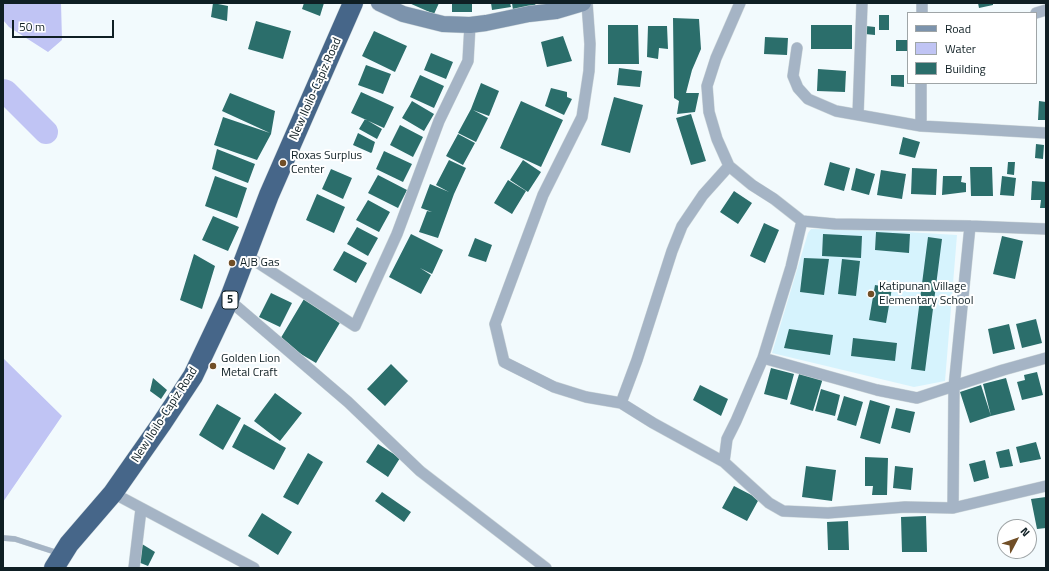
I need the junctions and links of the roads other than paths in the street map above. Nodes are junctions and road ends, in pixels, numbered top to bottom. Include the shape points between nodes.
1 (353, 3) edge
2 (379, 3) edge
3 (583, 3) edge
4 (587, 3) edge
5 (740, 3) edge
6 (862, 3) edge
7 (470, 25) junction
8 (797, 48) dead end
9 (921, 84) edge
10 (858, 115) junction
11 (921, 126) junction
12 (1046, 133) edge
13 (729, 166) junction
14 (802, 222) junction
15 (970, 226) junction
16 (1046, 229) edge
17 (246, 255) junction
18 (229, 300) junction
19 (763, 358) junction
20 (1046, 358) edge
21 (954, 387) junction
22 (621, 402) junction
23 (724, 462) junction
24 (1046, 486) edge
25 (113, 493) junction
26 (953, 508) junction
27 (141, 509) junction
28 (3, 538) edge
29 (58, 561) edge
30 (134, 568) edge
31 (254, 568) edge
32 (546, 568) edge

1 - 17 highway, New Iloilo-Capiz Road / 5 via 269,195
2 - 7 street via 403,14 443,24
3 - 7 street via 556,11
4 - 22 street via 589,71 582,117 543,195 495,324 504,362 554,387 586,397
5 - 13 street via 707,86 709,112
6 - 10 street
7 - 17 street via 468,61 438,121 397,234 355,326
8 - 10 street via 793,76 803,94 808,99 836,111
9 - 11 street
10 - 11 street
11 - 12 street
13 - 14 street
13 - 22 street via 703,195 682,226
14 - 15 street
14 - 19 street
15 - 16 street
15 - 21 street
17 - 18 highway, New Iloilo-Capiz Road / 5
18 - 25 highway, New Iloilo-Capiz Road / 5 via 193,376
18 - 32 street via 348,402 420,471
19 - 21 street via 877,390 917,398
19 - 23 street via 727,439
20 - 21 street
21 - 26 street
22 - 23 street via 653,423
23 - 26 street via 769,503 783,511 828,513 905,507
24 - 26 street
25 - 27 street
25 - 29 highway, New Iloilo-Capiz Road / 5 via 69,544
27 - 30 street
27 - 31 street
28 - 29 lane via 15,539

